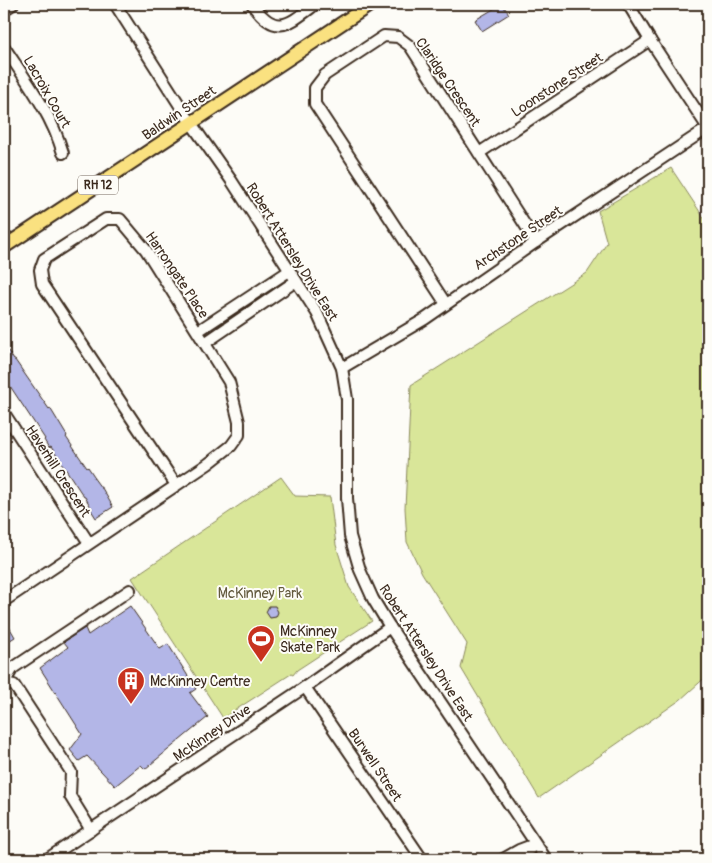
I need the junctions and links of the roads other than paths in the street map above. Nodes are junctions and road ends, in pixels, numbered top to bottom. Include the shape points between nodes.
1 (13, 4) edge
2 (115, 4) edge
3 (252, 4) edge
4 (316, 4) edge
5 (371, 4) edge
6 (628, 4) edge
7 (4, 10) edge
8 (650, 40) junction
9 (4, 46) edge
10 (191, 123) junction
11 (708, 128) edge
12 (63, 153) dead end
13 (479, 153) junction
14 (536, 242) junction
15 (4, 247) edge
16 (289, 271) junction
17 (296, 281) junction
18 (446, 304) junction
19 (198, 331) junction
20 (205, 342) junction
21 (342, 368) junction
22 (4, 413) edge
23 (176, 485) junction
24 (89, 543) junction
25 (130, 590) dead end
26 (4, 601) edge
27 (390, 627) junction
28 (4, 683) edge
29 (305, 687) junction
30 (91, 830) junction
31 (535, 844) junction
32 (47, 859) edge
33 (422, 859) edge
34 (503, 859) edge
35 (520, 859) edge
36 (546, 859) edge

1 - 7 street
2 - 10 street, Robert Attersley Drive East
3 - 4 street via 268,22 277,25 286,24
5 - 10 main road, Baldwin Street / RH 12
6 - 8 street
8 - 11 street
8 - 13 street, Loonstone Street
9 - 12 street, Lacroix Court via 50,118
10 - 15 main road, Baldwin Street / RH 12
10 - 16 street, Robert Attersley Drive East
11 - 14 street, Archstone Street
13 - 14 street, Claridge Crescent
13 - 18 street, Claridge Crescent via 410,46 398,37 384,36 325,75 315,88 315,104
14 - 18 street, Archstone Street
16 - 17 street, Robert Attersley Drive East
16 - 19 street
17 - 20 street
17 - 21 street, Robert Attersley Drive East via 317,313
18 - 21 street, Archstone Street
19 - 20 street, Harrongate Place
19 - 23 street, Harrongate Place via 146,250 120,220 106,219 44,259 40,270 42,284
20 - 23 street, Harrongate Place via 229,382 239,422 238,435 231,446
21 - 27 street, Robert Attersley Drive East via 347,399 350,536 360,570
22 - 24 street, Haverhill Crescent
23 - 24 street, Harrongate Place
24 - 26 street, Harrongate Place
25 - 28 street via 13,668
27 - 29 street, McKinney Drive
27 - 31 street, Robert Attersley Drive East
28 - 30 street via 14,685 71,772 70,796
29 - 30 street, McKinney Drive
29 - 33 street, Burwell Street
30 - 32 street, McKinney Drive
31 - 34 street
31 - 35 street
31 - 36 street, Robert Attersley Drive East

